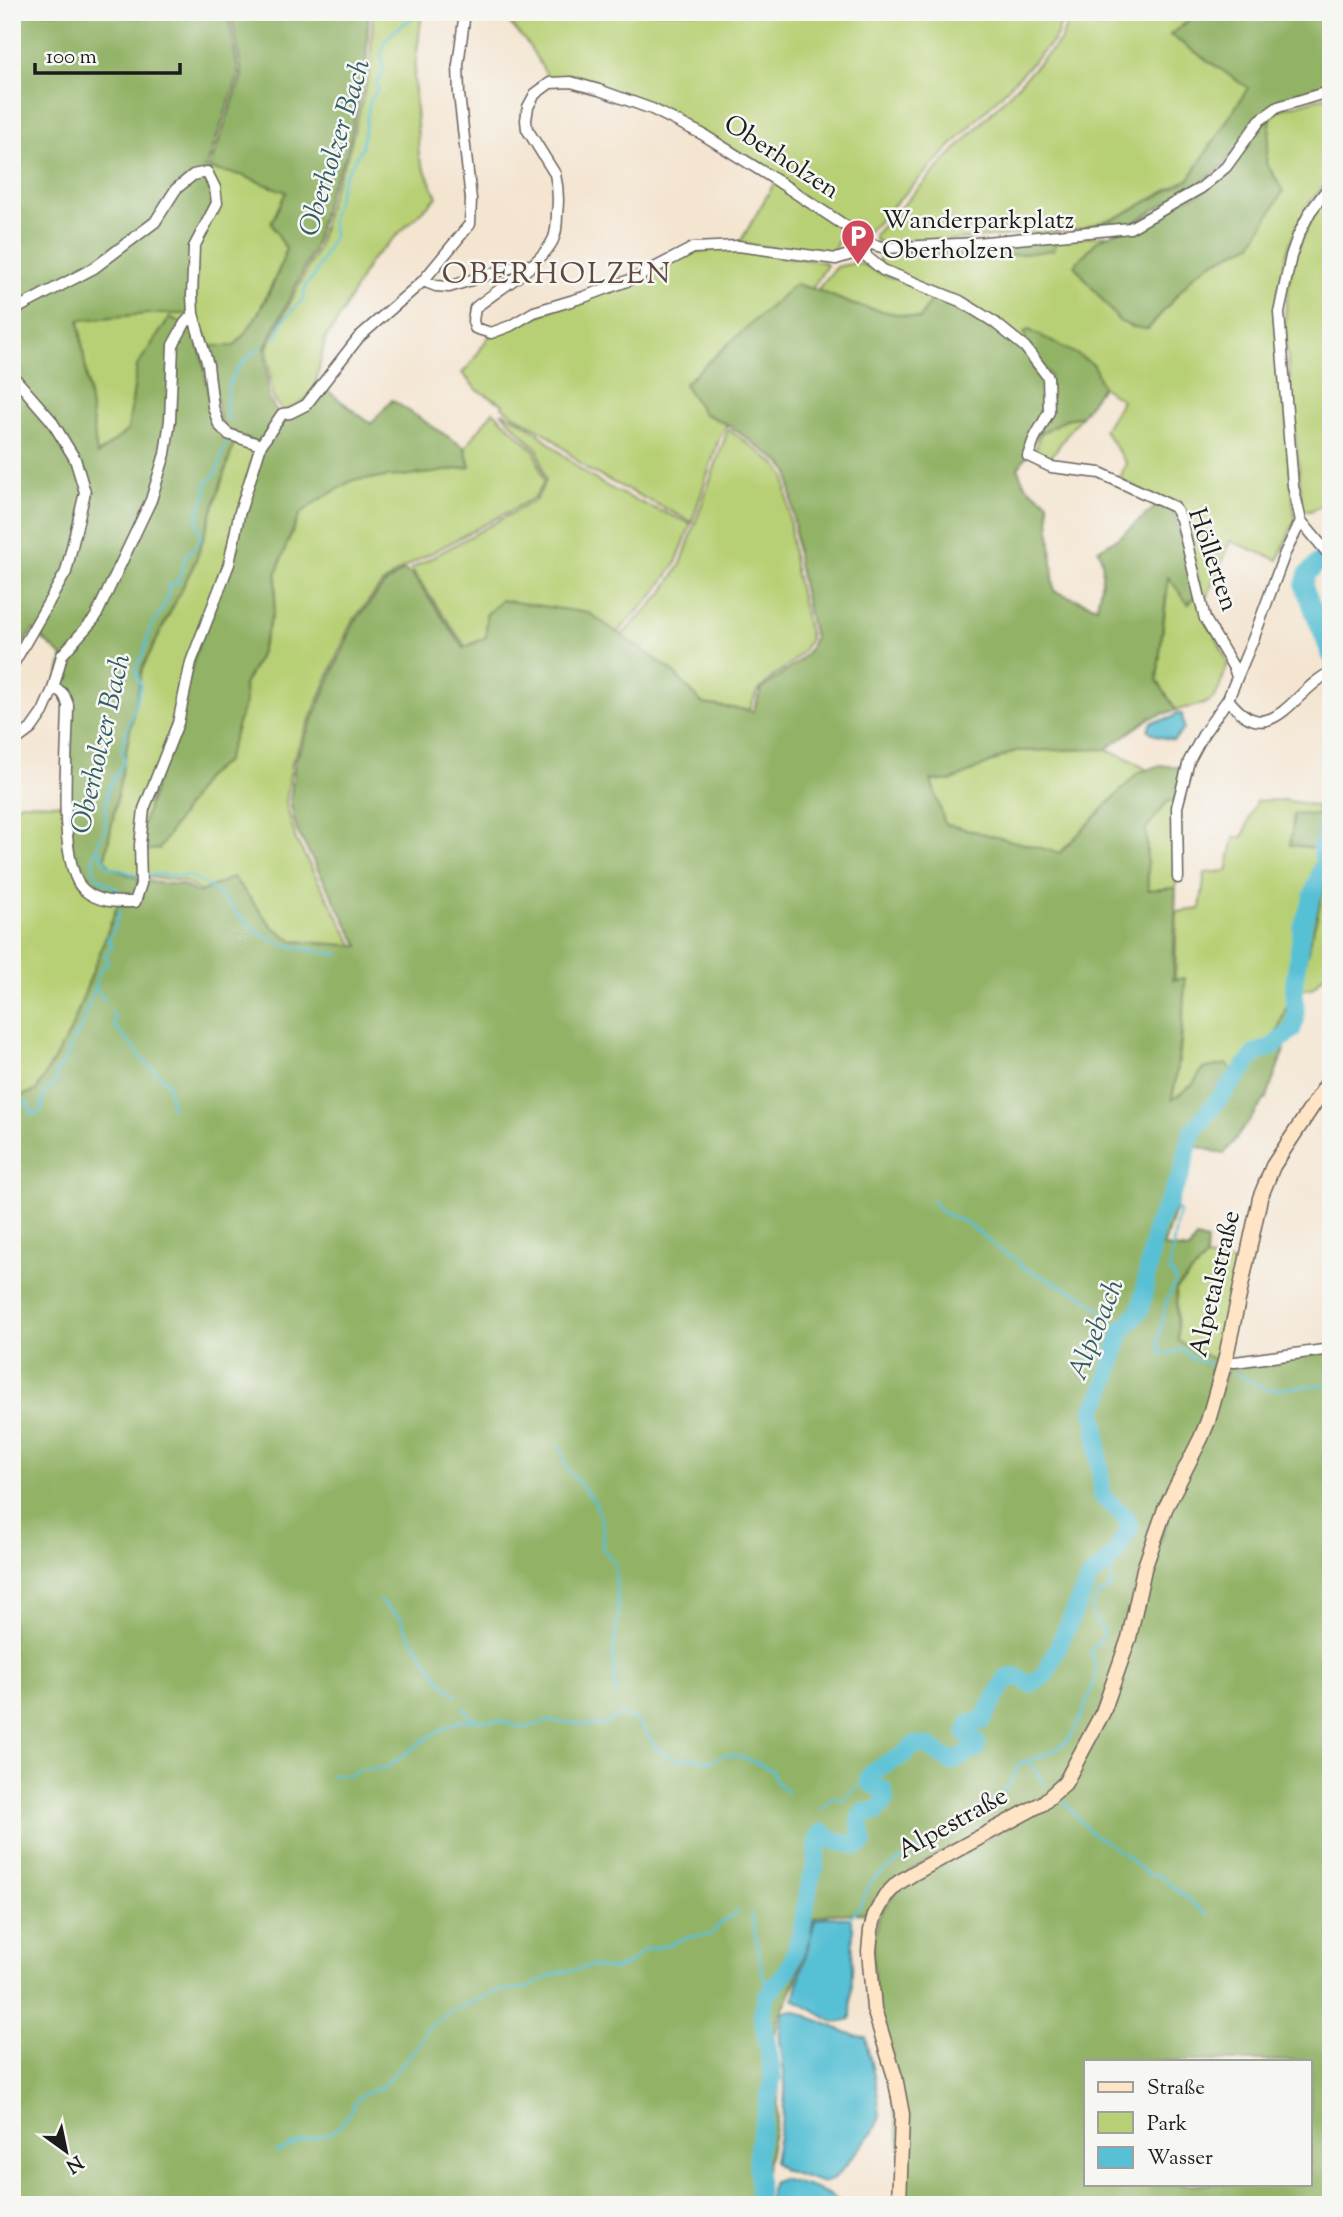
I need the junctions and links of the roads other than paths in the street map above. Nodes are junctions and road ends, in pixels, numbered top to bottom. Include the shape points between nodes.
1 (466, 12) edge
2 (1331, 91) edge
3 (1331, 184) edge
4 (862, 241) junction
5 (531, 265) junction
6 (423, 281) junction
7 (12, 311) edge
8 (193, 314) junction
9 (12, 375) edge
10 (261, 445) junction
11 (1301, 521) junction
12 (1327, 553) edge
13 (12, 666) edge
14 (1330, 673) edge
15 (1237, 677) junction
16 (56, 689) junction
17 (1227, 699) junction
18 (12, 743) edge
19 (1178, 878) dead end
20 (1331, 1078) edge
21 (1331, 1349) edge
22 (1225, 1361) junction
23 (1165, 1509) joint
24 (900, 2205) edge

1 - 6 street via 458,65 470,224
2 - 4 street via 1278,107 1260,120 1226,167 1209,181 1130,228 885,248
3 - 11 street via 1310,212 1294,246 1279,313 1293,486
4 - 5 street, Oberholzen via 852,254 836,259 738,246 693,248 635,278 534,312 491,333 475,328 475,308
4 - 5 street, Oberholzen via 810,202 702,134 652,109 598,90 571,82 550,83 535,94 526,121 555,174 558,211 553,239
4 - 15 street, Höllerten via 867,257 883,271 960,301 1025,347 1048,377 1049,412 1028,456 1051,467 1100,473 1174,508 1181,519 1205,619
5 - 6 street via 449,287
6 - 10 street via 359,337 306,405 282,414
7 - 8 street via 94,268 155,222 176,189 193,175 207,173 217,202 194,247
8 - 10 street via 219,425 228,434
8 - 16 street via 173,345 170,420 151,500 95,618 62,655
9 - 13 street via 51,420 75,458 85,492 66,572
10 - 16 street via 229,564 191,662 178,723 144,809 139,845 141,884 135,902 105,902 84,889 73,871 66,824 68,705
11 - 12 street
11 - 15 street
14 - 17 street via 1275,718 1250,720
15 - 17 street
16 - 18 street via 31,729
17 - 19 street via 1189,761 1177,807
20 - 22 main road, Alpetalstraße via 1273,1166 1260,1198
21 - 22 street
22 - 23 main road, Alpetalstraße via 1201,1438
23 - 24 main road, Alpestraße via 1144,1569 1129,1639 1103,1712 1065,1783 1044,1803 898,1883 875,1915 869,1951 874,2009 902,2114

